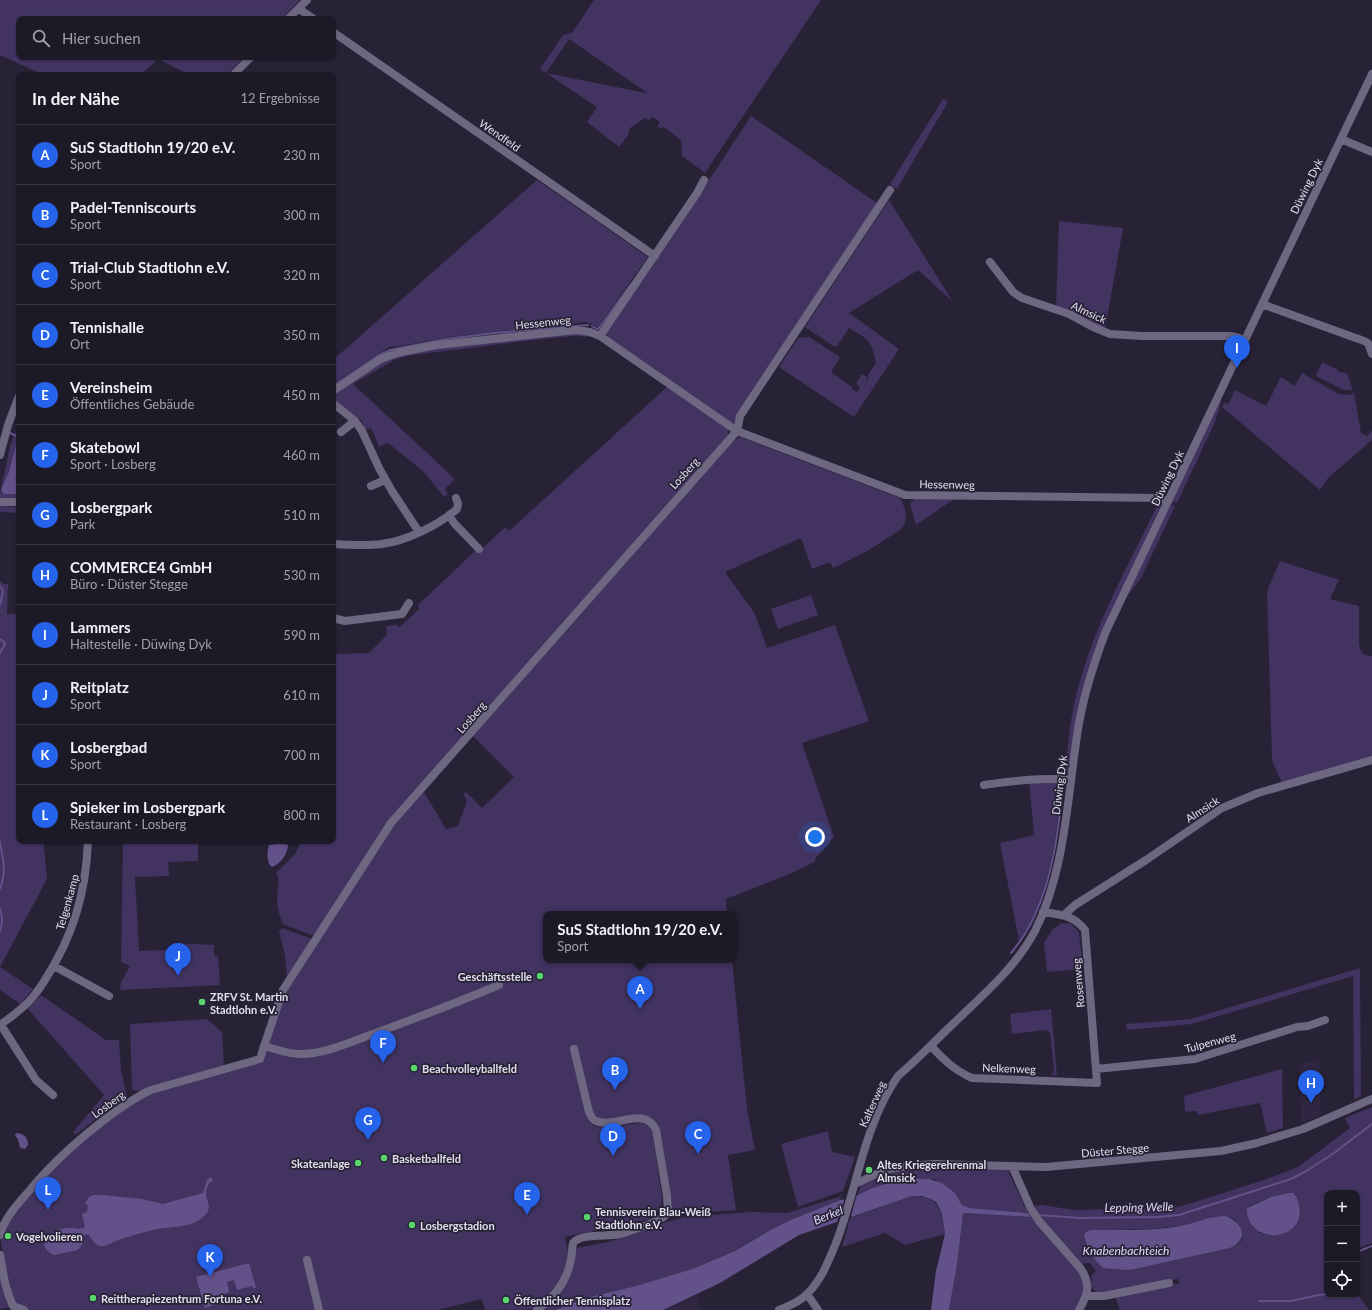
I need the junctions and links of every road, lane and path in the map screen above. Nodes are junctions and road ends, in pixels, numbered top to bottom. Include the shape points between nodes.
1 (307, 0) edge
2 (299, 9) junction
3 (291, 16) edge
4 (310, 16) edge
5 (336, 34) edge
6 (248, 60) edge
7 (236, 72) edge
8 (1372, 74) edge
9 (1341, 139) junction
10 (1372, 152) edge
11 (704, 180) dead end
12 (890, 190) dead end
13 (655, 256) junction
14 (990, 262) dead end
15 (1262, 304) junction
16 (600, 336) junction
17 (1244, 341) junction
18 (1372, 354) edge
19 (336, 389) edge
20 (16, 404) edge
21 (336, 406) edge
22 (355, 422) junction
23 (737, 431) junction
24 (341, 432) dead end
25 (0, 455) edge
26 (385, 480) junction
27 (371, 486) dead end
28 (456, 498) dead end
29 (0, 502) edge
30 (16, 502) edge
31 (1168, 502) junction
32 (449, 515) junction
33 (419, 532) junction
34 (336, 544) edge
35 (479, 549) dead end
36 (409, 603) dead end
37 (336, 619) edge
38 (1372, 760) edge
39 (1071, 780) junction
40 (984, 785) dead end
41 (88, 844) edge
42 (1043, 912) junction
43 (1064, 915) junction
44 (54, 966) junction
45 (499, 985) dead end
46 (109, 996) dead end
47 (1325, 1020) dead end
48 (0, 1025) edge
49 (264, 1046) junction
50 (931, 1046) junction
51 (574, 1049) dead end
52 (1096, 1069) junction
53 (1097, 1083) joint
54 (53, 1095) dead end
55 (1372, 1099) edge
56 (1012, 1166) junction
57 (855, 1184) junction
58 (0, 1231) edge
59 (0, 1255) edge
60 (307, 1260) dead end
61 (1169, 1283) dead end
62 (807, 1294) junction
63 (1087, 1296) junction
64 (24, 1310) edge
65 (319, 1310) edge
66 (537, 1310) edge
67 (779, 1310) edge
68 (818, 1310) edge
69 (1079, 1310) edge

1 - 2 street
2 - 3 street
2 - 4 street
5 - 13 street, Wendfeld
6 - 7 street
8 - 9 street, Düwing Dyk
9 - 10 street
9 - 15 street, Düwing Dyk
11 - 13 street
12 - 23 street via 740,416
13 - 16 street
14 - 17 street, Almsick via 1013,292 1022,298 1068,314 1110,334 1231,336
15 - 17 street, Düwing Dyk
15 - 18 street via 1364,341 1368,343
16 - 19 street, Hessenweg via 576,330 560,331 411,350 381,359
16 - 23 street, Hessenweg
17 - 31 street, Düwing Dyk
20 - 25 street
21 - 22 street
22 - 24 street
22 - 26 street via 362,431
23 - 31 street, Hessenweg via 906,495 1160,498
23 - 49 street, Losberg via 391,823 283,990
26 - 27 street
26 - 33 street
28 - 32 street via 457,509
29 - 30 street
31 - 39 street, Düwing Dyk via 1117,605 1092,668 1080,717
32 - 33 street via 438,524
32 - 35 street
33 - 34 street via 382,544
36 - 37 street via 402,614 345,621
38 - 43 street, Almsick via 1258,793 1222,808 1075,904
39 - 40 street via 1033,778
39 - 42 street, Düwing Dyk via 1059,855
41 - 44 street, Telgenkamp via 86,873 77,915
42 - 43 street, Rosenweg
42 - 50 street, Kalterweg via 1027,944 1009,968
43 - 52 street, Rosenweg via 1074,918 1085,930
44 - 46 street
44 - 48 street, Telgenkamp via 28,1003
45 - 49 street via 426,1015 336,1047 300,1054
47 - 52 street, Tulpenweg via 1196,1059
48 - 54 street, Telgenkamp via 36,1080
49 - 58 street, Losberg via 260,1059 139,1095 54,1162 15,1207
50 - 53 street, Nelkenweg via 960,1073 972,1078
50 - 57 street, Kalterweg via 898,1076 891,1086 877,1115
51 - 66 street via 589,1112 596,1121 641,1118 654,1125 668,1213 660,1219 620,1234 575,1240 561,1287
52 - 53 street, Rosenweg
55 - 56 street, Düster Stegge via 1303,1130 1221,1151 1046,1167
56 - 57 street, Düster Stegge via 906,1166 885,1170
56 - 63 street via 1031,1209 1086,1277
57 - 62 street, Kalterweg via 843,1225 824,1273
59 - 64 street via 13,1306
60 - 65 street
61 - 63 street via 1104,1296
62 - 67 street, Kalterweg
62 - 68 street
63 - 69 street

